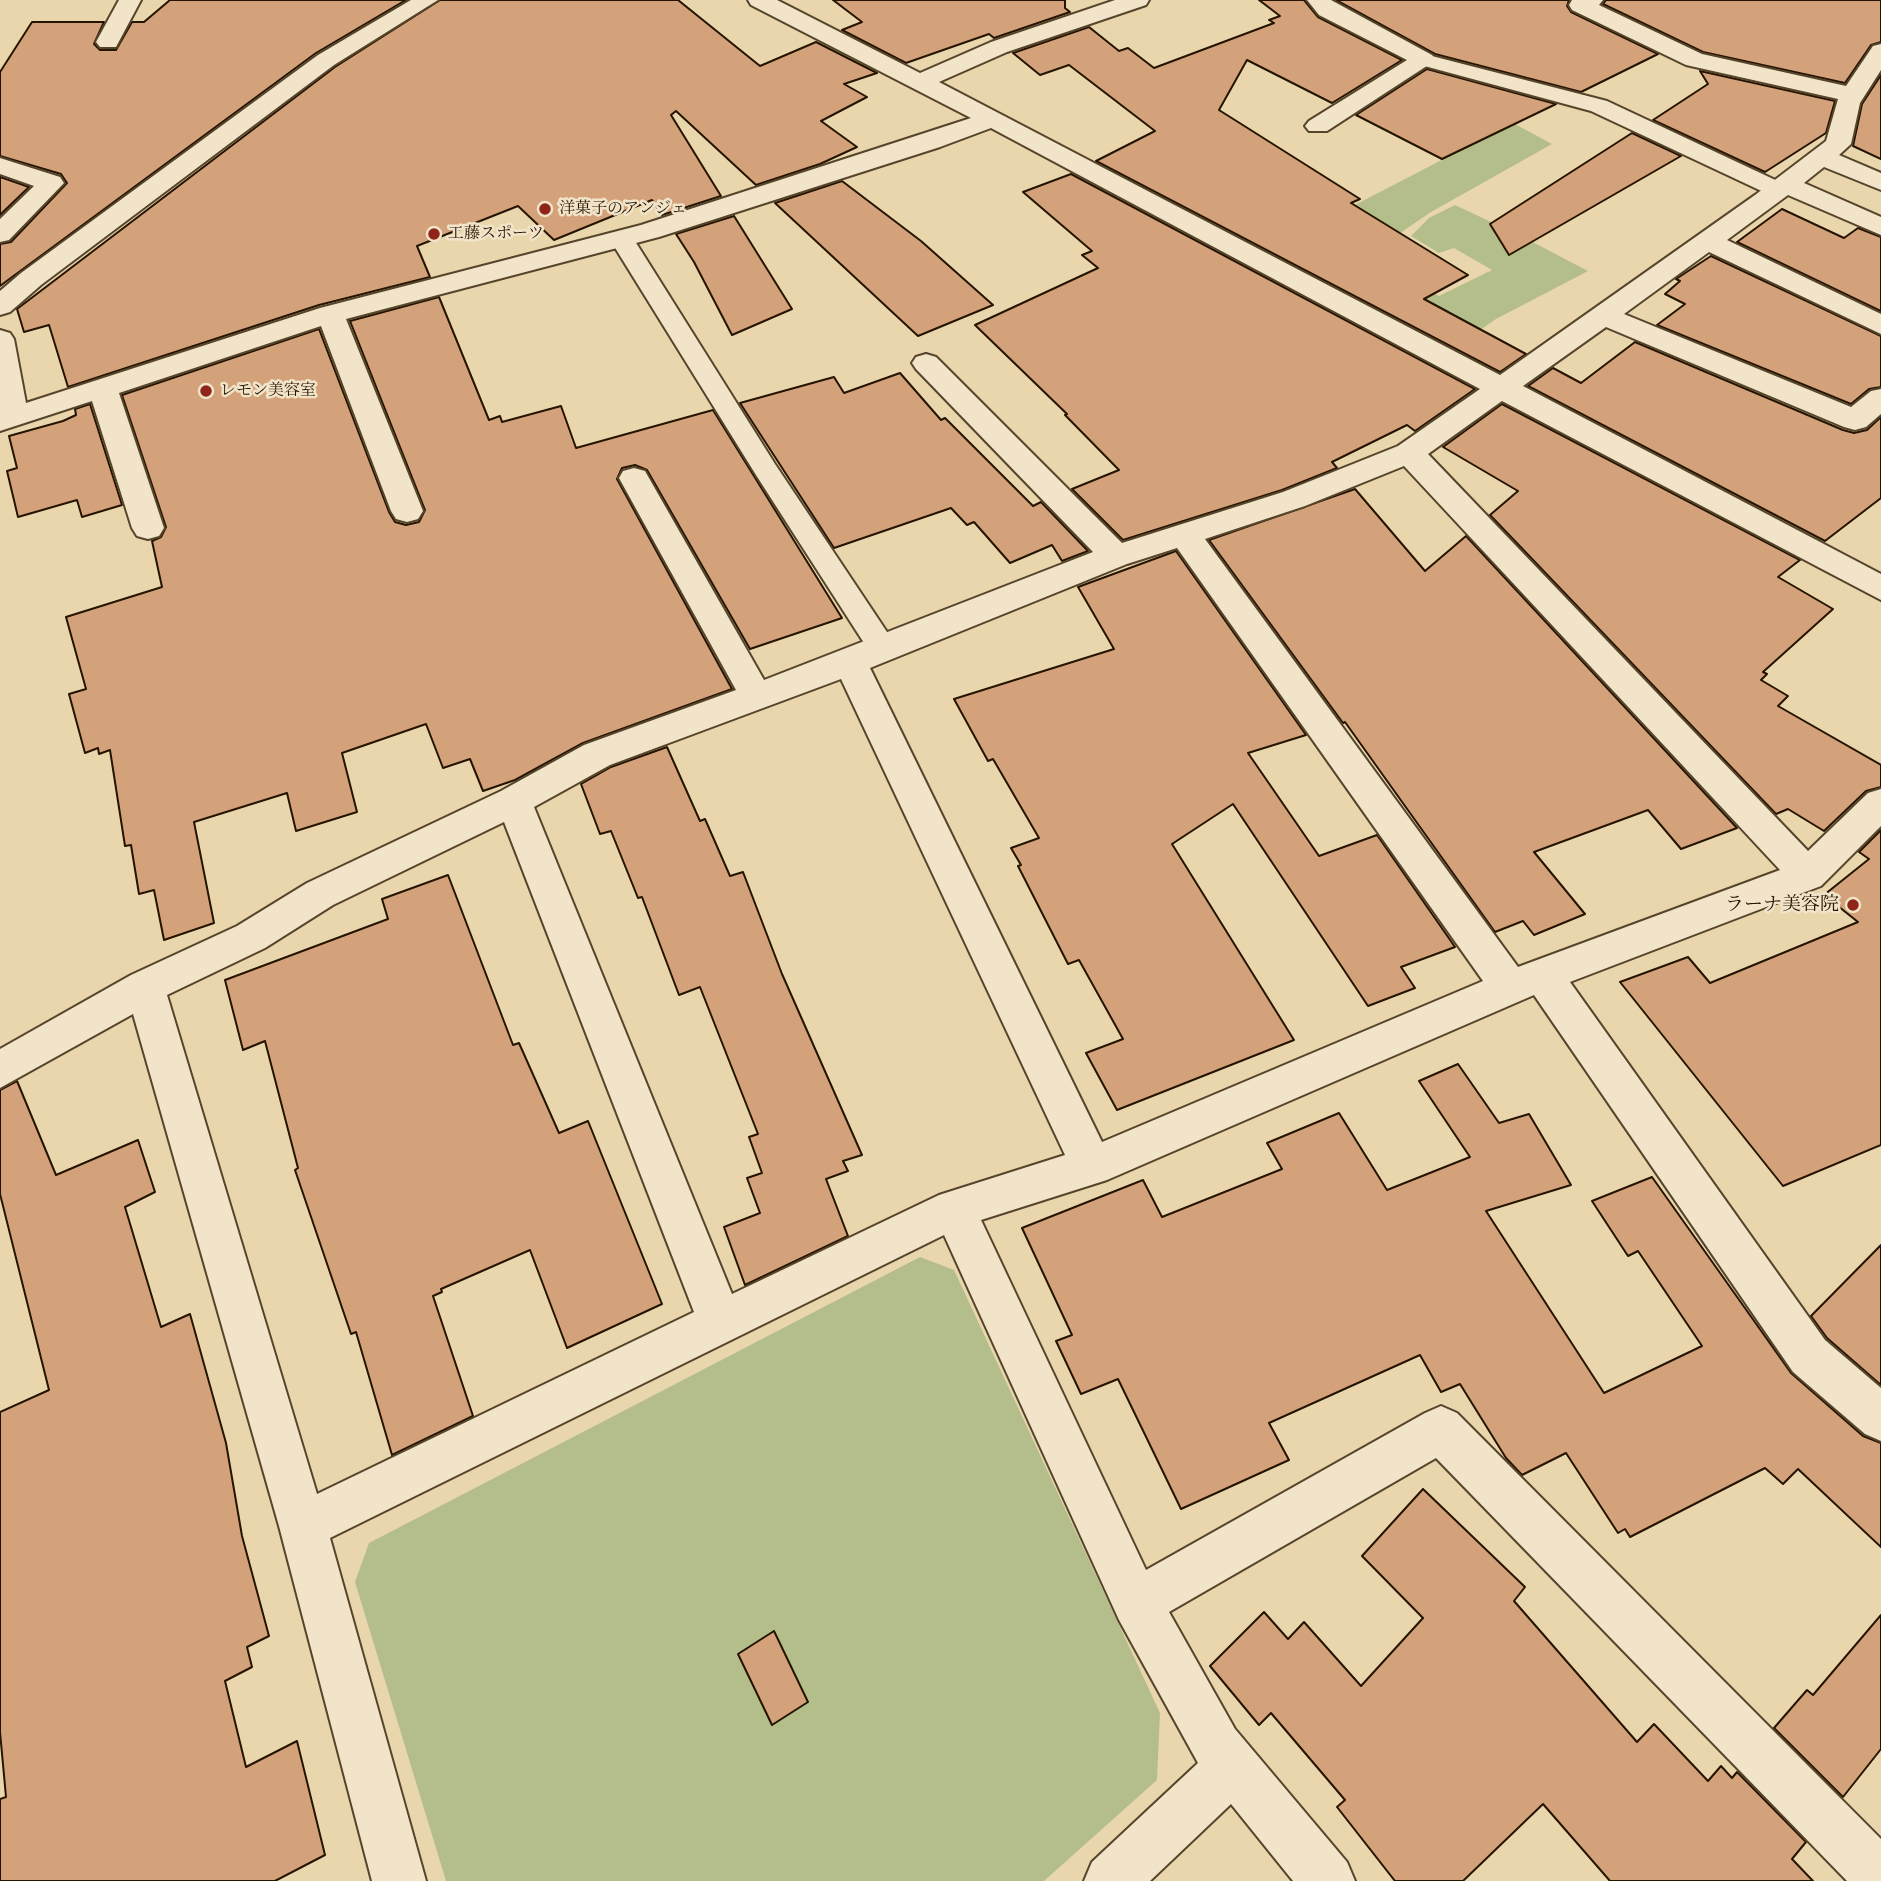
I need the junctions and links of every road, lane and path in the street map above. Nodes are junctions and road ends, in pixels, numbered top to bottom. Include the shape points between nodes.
1 (130, 0) edge
2 (427, 0) edge
3 (759, 0) edge
4 (1138, 0) edge
5 (1318, 0) edge
6 (1592, 0) edge
7 (108, 42) dead end
8 (1881, 52) edge
9 (1424, 60) junction
10 (919, 82) junction
11 (1864, 91) edge
12 (992, 119) junction
13 (1318, 126) dead end
14 (1822, 156) junction
15 (0, 166) edge
16 (1881, 182) edge
17 (1782, 187) junction
18 (1881, 227) edge
19 (0, 234) edge
20 (621, 238) junction
21 (1707, 241) junction
22 (0, 306) edge
23 (331, 314) junction
24 (1604, 316) junction
25 (1881, 325) edge
26 (0, 340) edge
27 (926, 363) dead end
28 (102, 387) junction
29 (1502, 389) junction
30 (1881, 398) edge
31 (7, 419) edge
32 (1409, 453) junction
33 (634, 478) dead end
34 (407, 511) dead end
35 (148, 528) dead end
36 (1184, 534) junction
37 (1116, 556) junction
38 (1881, 588) edge
39 (867, 655) junction
40 (757, 696) junction
41 (514, 801) junction
42 (1881, 803) edge
43 (1808, 874) junction
44 (1526, 980) junction
45 (145, 987) junction
46 (0, 1070) edge
47 (1092, 1166) junction
48 (954, 1209) junction
49 (721, 1323) junction
50 (1881, 1418) edge
51 (303, 1526) junction
52 (1136, 1603) junction
53 (1233, 1766) junction
54 (1881, 1877) edge
55 (399, 1881) edge
56 (1111, 1881) edge
57 (1328, 1881) edge

1 - 7 street
2 - 22 street via 326,60
3 - 10 street
4 - 10 street via 999,47
5 - 9 street via 1327,10
6 - 11 street via 1580,5 1694,60
8 - 11 street
9 - 13 street
9 - 17 lane via 1599,106
10 - 12 street
11 - 14 street via 1838,144
12 - 20 street
12 - 29 street
14 - 16 street
14 - 17 street
15 - 19 street via 51,183
17 - 18 street
17 - 21 street
20 - 23 street
20 - 39 lane via 765,469
21 - 24 street
21 - 25 street
23 - 28 street
23 - 34 street
24 - 29 street
24 - 30 street via 1854,420
26 - 31 street
27 - 37 street
28 - 31 street
28 - 35 street
29 - 32 street
29 - 38 street
32 - 36 street via 1294,499
32 - 43 street
33 - 40 street
36 - 37 street
36 - 44 street
37 - 39 street
39 - 40 street
39 - 47 street
40 - 41 street via 597,755
41 - 45 street via 320,894 251,937
41 - 49 street
42 - 43 street
43 - 44 street
44 - 47 street
44 - 50 street via 1809,1356
45 - 46 street
45 - 51 street
47 - 48 street
48 - 49 street
48 - 52 street
49 - 51 street
51 - 55 street
52 - 53 street via 1217,1747
52 - 54 street via 1441,1429
53 - 56 street
53 - 57 street

